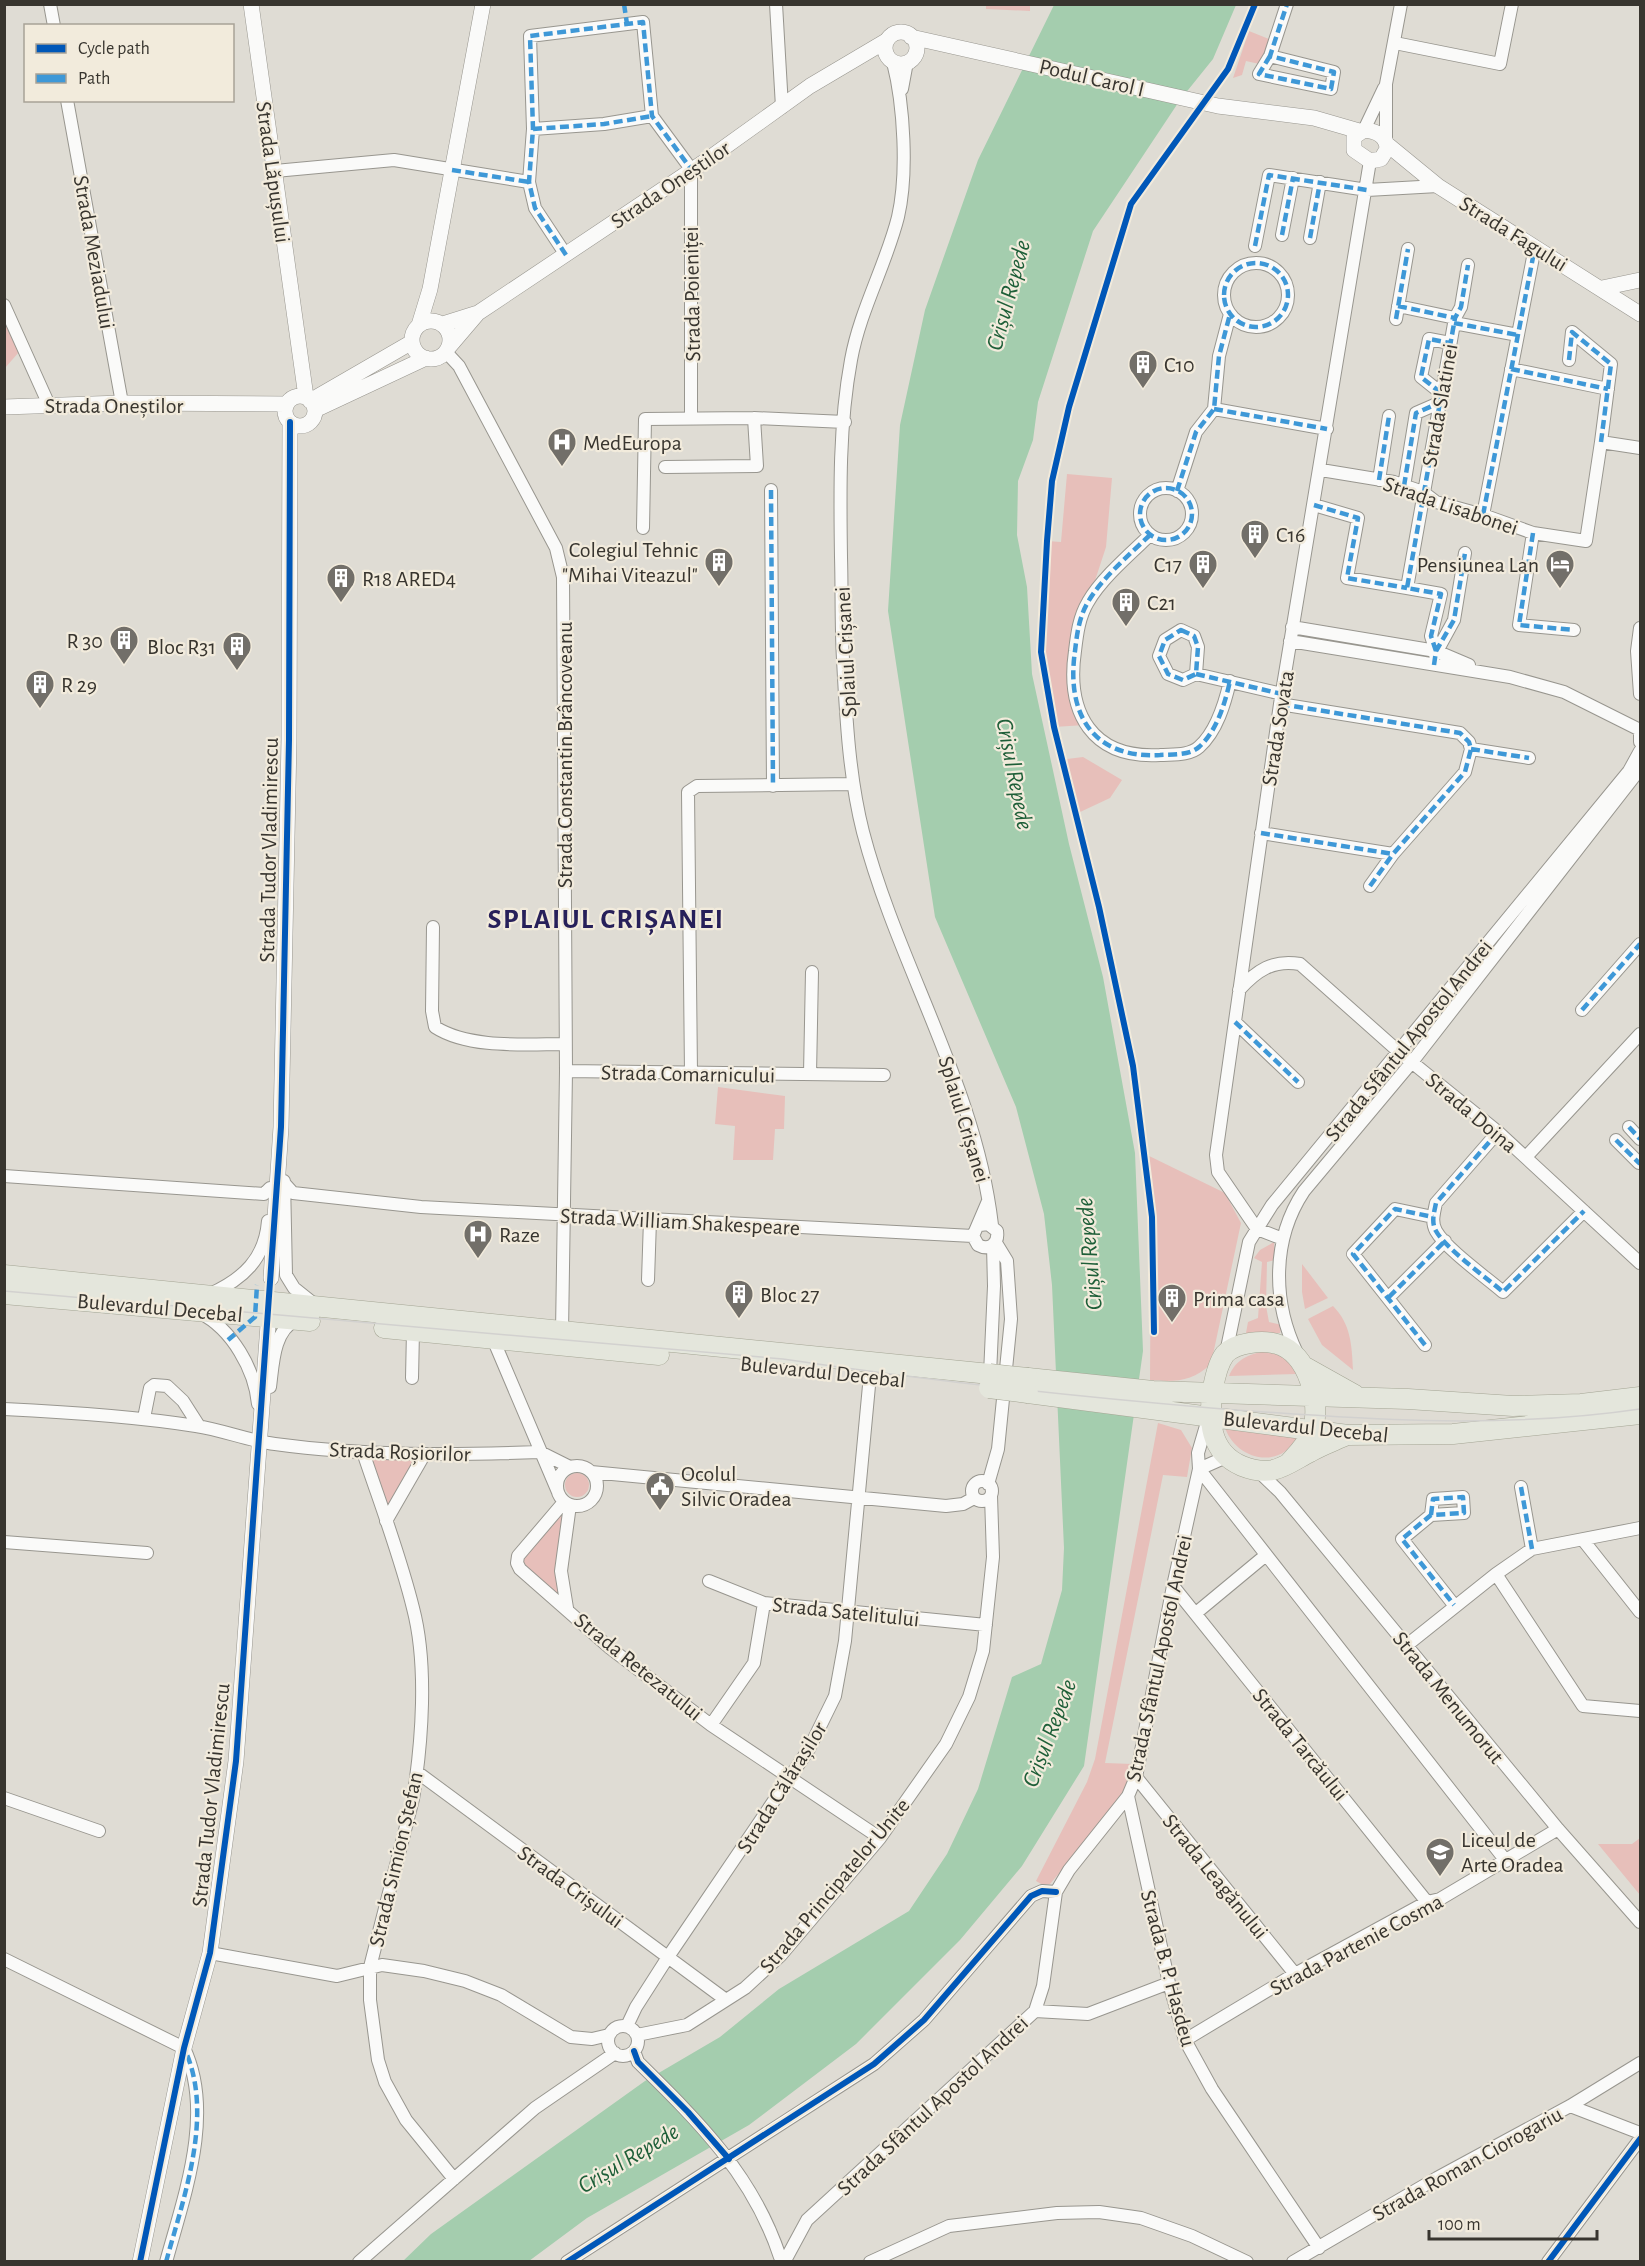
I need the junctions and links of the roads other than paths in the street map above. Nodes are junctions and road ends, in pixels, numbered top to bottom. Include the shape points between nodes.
1 (50, 4) edge
2 (251, 4) edge
3 (483, 4) edge
4 (776, 4) edge
5 (1287, 4) edge
6 (1401, 4) edge
7 (1512, 4) edge
8 (54, 24) edge
9 (911, 37) junction
10 (1395, 43) junction
11 (950, 44) junction
12 (898, 56) junction
13 (1270, 56) junction
14 (1386, 84) junction
15 (67, 102) edge
16 (782, 107) junction
17 (652, 116) junction
18 (1333, 124) junction
19 (533, 129) junction
20 (1362, 130) junction
21 (1353, 146) junction
22 (1381, 152) junction
23 (691, 169) junction
24 (452, 170) junction
25 (274, 171) junction
26 (1420, 172) junction
27 (1293, 178) junction
28 (529, 182) junction
29 (1320, 182) junction
30 (1438, 186) junction
31 (1411, 188) junction
32 (1367, 190) junction
33 (1282, 235) dead end
34 (1310, 238) dead end
35 (1255, 246) dead end
36 (1535, 247) junction
37 (1408, 249) dead end
38 (566, 255) junction
39 (1468, 265) dead end
40 (1641, 280) edge
41 (430, 289) junction
42 (1607, 291) junction
43 (4, 305) edge
44 (1398, 306) junction
45 (478, 313) junction
46 (1641, 314) edge
47 (1230, 315) junction
48 (1396, 320) dead end
49 (1641, 320) edge
50 (1455, 321) junction
51 (441, 323) junction
52 (419, 325) junction
53 (1518, 335) junction
54 (412, 342) junction
55 (1450, 344) junction
56 (447, 349) junction
57 (426, 358) junction
58 (1569, 360) dead end
59 (1511, 369) junction
60 (1608, 388) junction
61 (1440, 398) junction
62 (122, 403) junction
63 (49, 405) junction
64 (4, 407) edge
65 (300, 409) junction
66 (1214, 409) junction
67 (1389, 416) dead end
68 (754, 418) junction
69 (691, 419) junction
70 (845, 422) junction
71 (1327, 429) junction
72 (1600, 442) junction
73 (1641, 448) edge
74 (292, 454) junction
75 (665, 467) dead end
76 (1321, 470) junction
77 (1379, 480) junction
78 (1404, 486) junction
79 (771, 490) dead end
80 (1177, 491) junction
81 (1423, 492) junction
82 (1314, 505) junction
83 (1483, 515) junction
84 (643, 528) dead end
85 (1533, 533) junction
86 (1150, 535) junction
87 (1465, 554) dead end
88 (1407, 588) junction
89 (1292, 627) junction
90 (1641, 628) edge
91 (1574, 630) dead end
92 (1290, 641) junction
93 (1436, 651) junction
94 (1434, 665) junction
95 (1486, 673) junction
96 (1196, 674) dead end
97 (1230, 681) junction
98 (1641, 694) edge
99 (1281, 699) junction
100 (1641, 731) edge
101 (1641, 742) edge
102 (1471, 749) junction
103 (1641, 751) edge
104 (1529, 758) dead end
105 (1641, 769) edge
106 (854, 784) junction
107 (773, 786) junction
108 (1261, 833) junction
109 (1393, 854) junction
110 (1370, 886) dead end
111 (433, 927) dead end
112 (1641, 944) edge
113 (812, 972) dead end
114 (1239, 990) junction
115 (1582, 1010) dead end
116 (1235, 1022) junction
117 (1641, 1034) edge
118 (565, 1044) junction
119 (1398, 1051) junction
120 (1412, 1062) junction
121 (566, 1071) junction
122 (691, 1073) junction
123 (810, 1074) junction
124 (884, 1075) dead end
125 (1298, 1082) dead end
126 (1629, 1128) dead end
127 (1498, 1132) junction
128 (1641, 1139) edge
129 (1616, 1140) dead end
130 (1526, 1157) junction
131 (1641, 1161) edge
132 (279, 1165) junction
133 (4, 1176) edge
134 (270, 1188) junction
135 (290, 1196) junction
136 (1584, 1211) junction
137 (563, 1215) junction
138 (1432, 1217) junction
139 (650, 1220) junction
140 (982, 1228) junction
141 (1257, 1229) junction
142 (1283, 1239) junction
143 (1445, 1241) junction
144 (990, 1245) junction
145 (1640, 1259) edge
146 (4, 1275) edge
147 (271, 1278) dead end
148 (648, 1280) dead end
149 (4, 1294) edge
150 (1389, 1297) junction
151 (198, 1304) junction
152 (320, 1308) junction
153 (297, 1319) junction
154 (267, 1325) dead end
155 (413, 1331) junction
156 (562, 1332) junction
157 (493, 1339) junction
158 (1425, 1345) dead end
159 (1226, 1353) junction
160 (1305, 1367) junction
161 (870, 1375) junction
162 (412, 1378) dead end
163 (989, 1381) junction
164 (1212, 1392) junction
165 (1313, 1396) junction
166 (1641, 1397) edge
167 (1361, 1398) junction
168 (1152, 1400) junction
169 (4, 1409) edge
170 (1641, 1414) edge
171 (1210, 1415) junction
172 (144, 1418) junction
173 (199, 1426) junction
174 (1312, 1430) junction
175 (258, 1434) junction
176 (1348, 1435) junction
177 (363, 1452) junction
178 (540, 1452) junction
179 (424, 1455) junction
180 (1226, 1457) junction
181 (1289, 1463) junction
182 (570, 1467) junction
183 (1199, 1469) junction
184 (1258, 1471) junction
185 (591, 1472) junction
186 (1521, 1487) dead end
187 (990, 1490) junction
188 (857, 1498) junction
189 (564, 1500) junction
190 (1431, 1515) dead end
191 (386, 1521) junction
192 (1641, 1528) edge
193 (1583, 1540) junction
194 (4, 1542) edge
195 (1532, 1549) junction
196 (147, 1553) dead end
197 (1266, 1555) junction
198 (1496, 1574) junction
199 (709, 1581) dead end
200 (1173, 1586) junction
201 (764, 1603) junction
202 (1454, 1605) junction
203 (567, 1608) junction
204 (847, 1612) junction
205 (1641, 1612) edge
206 (1196, 1613) junction
207 (986, 1625) junction
208 (1407, 1645) junction
209 (1641, 1711) edge
210 (711, 1725) junction
211 (417, 1772) junction
212 (1136, 1777) junction
213 (790, 1778) junction
214 (1128, 1796) junction
215 (4, 1797) edge
216 (1558, 1829) junction
217 (99, 1831) dead end
218 (880, 1838) junction
219 (1506, 1861) junction
220 (1056, 1892) junction
221 (1427, 1902) junction
222 (1641, 1922) edge
223 (210, 1953) junction
224 (669, 1957) junction
225 (4, 1959) edge
226 (370, 1967) junction
227 (1295, 1974) junction
228 (1169, 1983) junction
229 (726, 2000) junction
230 (1035, 2011) junction
231 (632, 2030) junction
232 (609, 2035) junction
233 (1185, 2040) junction
234 (184, 2048) junction
235 (615, 2053) junction
236 (636, 2056) junction
237 (1641, 2063) edge
238 (1570, 2106) junction
239 (1641, 2133) edge
240 (1641, 2139) edge
241 (729, 2159) junction
242 (454, 2179) junction
243 (772, 2232) junction
244 (796, 2236) junction
245 (1319, 2248) junction
246 (784, 2259) edge
247 (140, 2262) edge
248 (166, 2262) edge
249 (358, 2262) edge
250 (567, 2262) edge
251 (870, 2262) edge
252 (1247, 2262) edge
253 (1293, 2262) edge
254 (1548, 2262) edge

1 - 8 street
2 - 25 street, Strada Lăpușului
3 - 24 street
4 - 16 street
5 - 13 street
6 - 10 street, Strada Sovata
7 - 10 street via 1500,64
9 - 11 street, Podul Carol I
9 - 12 street via 916,46
9 - 12 street, Podul Carol I via 898,33
10 - 14 street, Strada Sovata
11 - 12 street
11 - 18 street, Podul Carol I via 1218,106 1291,114
12 - 16 street, Strada Oneștilor via 861,57
12 - 70 street, Splaiul Crișanei via 902,190 898,217 851,359
13 - 13 street via 1334,72 1331,89 1259,74
14 - 20 street, Strada Sovata
14 - 22 street, Strada Sovata
15 - 62 street, Strada Meziadului
16 - 23 street, Strada Oneștilor
17 - 19 street
17 - 19 street via 643,22 530,36
17 - 23 street
18 - 20 street, Strada Fagului
18 - 21 street, Strada Fagului
19 - 28 street
20 - 21 street via 1354,137
20 - 22 street, Strada Fagului via 1380,134
21 - 22 street, Strada Fagului via 1356,153
22 - 26 street, Strada Fagului
22 - 32 street, Strada Sovata
23 - 38 street, Strada Oneștilor
23 - 69 street, Strada Poieniței
24 - 25 street via 372,160
24 - 28 street
24 - 41 street
25 - 65 street, Strada Lăpușului via 296,340
26 - 30 street, Strada Fagului
26 - 31 street
27 - 29 street
27 - 33 street
27 - 35 street via 1272,174 1267,178
28 - 38 street via 535,208
29 - 32 street
29 - 34 street
30 - 31 street
30 - 36 street, Strada Fagului
31 - 32 street
32 - 71 street, Strada Sovata
36 - 42 street, Strada Fagului
36 - 53 street
37 - 44 street
38 - 45 street, Strada Oneștilor
39 - 50 street, Strada Slatinei
40 - 42 street
41 - 51 street
41 - 52 street
42 - 46 street, Strada Fagului
42 - 49 street, Strada Fagului
43 - 63 street
44 - 48 street
44 - 50 street
45 - 51 street, Strada Oneștilor
45 - 56 street, Strada Oneștilor
47 - 47 street via 1224,294 1226,284 1239,268 1259,263 1285,280 1288,301 1278,320 1258,328 1247,327
47 - 66 street via 1219,356
50 - 53 street
50 - 55 street, Strada Slatinei
51 - 52 street via 428,321
51 - 56 street via 450,335
52 - 54 street
53 - 59 street
54 - 57 street via 416,352
54 - 65 street, Strada Oneștilor
55 - 61 street, Strada Slatinei
55 - 61 street via 1429,339 1421,377
56 - 57 street via 437,358
56 - 118 street, Strada Constantin Brâncoveanu via 550,537 563,577
57 - 65 street, Strada Oneștilor
58 - 60 street via 1572,332 1611,364
59 - 60 street
59 - 83 street
60 - 72 street
61 - 78 street via 1416,413
61 - 81 street, Strada Slatinei
62 - 63 street, Strada Oneștilor
62 - 65 street, Strada Oneștilor
63 - 64 street, Strada Oneștilor
65 - 74 street, Strada Tudor Vladimirescu
65 - 74 street, Strada Tudor Vladimirescu
66 - 71 street
66 - 80 street via 1196,432
67 - 77 street
68 - 69 street
68 - 70 street
68 - 75 street via 757,466
69 - 84 street via 645,419
70 - 106 street, Splaiul Crișanei via 840,461 843,658
71 - 76 street, Strada Sovata
72 - 73 street
72 - 85 street, Strada Lisabonei via 1586,541
74 - 132 street, Strada Tudor Vladimirescu
76 - 77 street, Strada Lisabonei
76 - 82 street, Strada Sovata
77 - 78 street, Strada Lisabonei
78 - 81 street, Strada Lisabonei
79 - 107 street
80 - 86 street via 1156,490 1145,498 1140,510 1141,523
80 - 86 street via 1189,502 1191,523 1184,534 1173,539 1160,540
81 - 83 street, Strada Lisabonei via 1436,502
81 - 88 street, Strada Slatinei
82 - 88 street via 1358,518 1347,578
82 - 89 street, Strada Sovata
83 - 85 street, Strada Lisabonei
85 - 91 street via 1519,625
86 - 97 street via 1088,602 1078,626 1072,668 1076,705 1085,725 1107,744 1136,756 1185,753 1197,749 1209,737
87 - 93 street via 1454,620
88 - 93 street via 1441,594 1431,636
89 - 92 street, Strada Sovata
89 - 93 street
90 - 98 street via 1637,651
92 - 94 street
92 - 99 street, Strada Sovata
93 - 94 street
93 - 95 street
94 - 95 street
95 - 100 street via 1564,692
96 - 97 street
97 - 99 street
99 - 102 street via 1460,733
99 - 108 street, Strada Sovata
100 - 101 street
102 - 104 street
102 - 109 street via 1465,772
103 - 119 street, Strada Sfântul Apostol Andrei via 1629,771
105 - 120 street, Strada Sfântul Apostol Andrei
106 - 107 street
106 - 140 street, Splaiul Crișanei via 863,833 903,949 960,1091 989,1197
107 - 122 street via 692,788 688,798
108 - 109 street
108 - 114 street, Strada Sovata
109 - 110 street
111 - 118 street via 435,1027 445,1034 500,1044
112 - 115 street
113 - 123 street
114 - 116 street, Strada Sovata
114 - 119 street, Strada Doina via 1265,967 1287,962 1300,964
116 - 125 street
116 - 141 street, Strada Sovata via 1216,1155 1218,1172
117 - 130 street
118 - 121 street, Strada Constantin Brâncoveanu
119 - 120 street, Strada Doina
119 - 141 street, Strada Sfântul Apostol Andrei via 1272,1205
120 - 127 street, Strada Doina
120 - 142 street, Strada Sfântul Apostol Andrei via 1304,1191 1286,1222
121 - 122 street, Strada Comarnicului
121 - 137 street, Strada Constantin Brâncoveanu
122 - 123 street, Strada Comarnicului
123 - 124 street, Strada Comarnicului
126 - 128 street
127 - 130 street, Strada Doina
127 - 138 street via 1436,1203
129 - 131 street
130 - 136 street, Strada Doina
132 - 134 street
132 - 135 street
132 - 147 street, Strada Tudor Vladimirescu
133 - 134 street via 264,1194
134 - 151 street via 267,1235 256,1259 238,1280
135 - 137 street, Strada William Shakespeare
135 - 152 street via 286,1275 294,1288
136 - 143 street via 1503,1292
136 - 145 street, Strada Doina
137 - 139 street, Strada William Shakespeare
137 - 156 street, Strada Constantin Brâncoveanu
138 - 143 street via 1436,1231
138 - 150 street via 1395,1209 1353,1254
139 - 140 street, Strada William Shakespeare
139 - 148 street
140 - 144 street via 998,1235
140 - 144 street via 975,1241
141 - 142 street
141 - 159 street, Strada Sfântul Apostol Andrei via 1244,1261
142 - 160 street, Strada Sfântul Apostol Andrei via 1279,1265 1283,1315
143 - 150 street
144 - 163 street via 994,1286
144 - 187 street, Strada Principatelor Unite via 1007,1261 1011,1319
146 - 151 main road, Bulevardul Decebal
149 - 151 main road, Bulevardul Decebal
150 - 158 street
151 - 152 main road, Bulevardul Decebal
151 - 153 main road, Bulevardul Decebal
151 - 175 street via 241,1356 256,1393
152 - 156 main road, Bulevardul Decebal
153 - 155 main road, Bulevardul Decebal
153 - 175 street via 286,1327 276,1347
154 - 175 street, Strada Tudor Vladimirescu
155 - 157 main road, Bulevardul Decebal
155 - 162 street
156 - 163 main road, Bulevardul Decebal
157 - 161 main road, Bulevardul Decebal
157 - 178 street
159 - 160 main road via 1244,1345 1277,1344 1292,1352
159 - 164 main road
160 - 165 main road
160 - 167 main road
161 - 163 main road, Bulevardul Decebal
161 - 188 street, Strada Călărașilor
163 - 168 main road, Bulevardul Decebal, bridge
164 - 165 main road, Bulevardul Decebal
164 - 168 main road, Bulevardul Decebal
164 - 171 main road
165 - 167 main road, Bulevardul Decebal
165 - 174 main road
166 - 167 main road, Bulevardul Decebal via 1542,1406
168 - 171 main road, Bulevardul Decebal
169 - 172 street
170 - 176 main road, Bulevardul Decebal via 1453,1434
171 - 174 main road, Bulevardul Decebal
171 - 180 main road via 1214,1438
171 - 183 street, Strada Sfântul Apostol Andrei via 1198,1453
172 - 173 street
172 - 173 street via 150,1388 167,1386 183,1401
173 - 175 street, Strada Roșiorilor via 244,1436
174 - 176 main road, Bulevardul Decebal
174 - 181 main road
175 - 177 street, Strada Roșiorilor
175 - 223 street, Strada Tudor Vladimirescu via 236,1761
176 - 181 main road
177 - 179 street, Strada Roșiorilor
177 - 191 street, Strada Simion Ștefan
178 - 179 street, Strada Roșiorilor
178 - 182 street
178 - 189 street
179 - 191 street
180 - 183 street
180 - 184 main road
181 - 184 main road
182 - 185 street
182 - 189 street via 560,1475
183 - 197 street
183 - 200 street, Strada Sfântul Apostol Andrei
184 - 208 street, Strada Menumorut via 1280,1492
185 - 188 street
185 - 189 street via 598,1485 595,1496 582,1506
186 - 195 street
187 - 188 street via 982,1481 974,1485 974,1498 955,1506
187 - 207 street, Strada Principatelor Unite via 993,1557
188 - 204 street, Strada Călărașilor
189 - 203 street via 561,1571
189 - 203 street, Strada Retezatului via 517,1563
190 - 202 street via 1402,1539
191 - 211 street, Strada Simion Ștefan via 415,1621 421,1702
192 - 193 street
193 - 195 street
193 - 205 street
194 - 196 street
195 - 198 street
197 - 206 street
197 - 219 street
198 - 202 street
198 - 209 street via 1583,1706
199 - 201 street, Strada Satelitului
200 - 206 street, Strada Tarcăului
200 - 212 street, Strada Sfântul Apostol Andrei
201 - 204 street, Strada Satelitului
201 - 210 street, Strada Retezatului via 754,1663
202 - 208 street
203 - 210 street, Strada Retezatului via 610,1648
204 - 207 street, Strada Satelitului
204 - 213 street, Strada Călărașilor via 835,1696
206 - 221 street, Strada Tarcăului
207 - 218 street, Strada Principatelor Unite via 977,1674 961,1716
208 - 216 street, Strada Menumorut
210 - 213 street, Strada Retezatului
211 - 224 street, Strada Crișului
211 - 226 street, Strada Simion Ștefan
212 - 214 street, Strada Sfântul Apostol Andrei
212 - 227 street, Strada Leagănului
213 - 218 street, Strada Retezatului
213 - 224 street, Strada Călărașilor
214 - 220 street, Strada Sfântul Apostol Andrei
214 - 228 street, Strada B. P. Hașdeu
215 - 217 street
216 - 219 street, Strada Partenie Cosma
216 - 222 street, Strada Menumorut
218 - 229 street, Strada Principatelor Unite via 781,1955
219 - 221 street, Strada Partenie Cosma via 1440,1899
220 - 230 street, Strada Sfântul Apostol Andrei via 1043,1986
220 - 241 street via 1042,1891 1031,1896 924,2020 874,2064
221 - 227 street, Strada Partenie Cosma
223 - 226 street via 337,1976
223 - 234 street, Strada Tudor Vladimirescu
224 - 229 street, Strada Crișului
224 - 231 street, Strada Călărașilor via 636,2007
225 - 234 street
226 - 232 street via 413,1968 456,1979 501,1995 571,2037 592,2039
226 - 242 street, Strada Simion Ștefan via 370,2000 385,2082 406,2120
227 - 233 street, Strada Partenie Cosma
228 - 230 street via 1088,2014
228 - 233 street, Strada B. P. Hașdeu
229 - 231 street, Strada Principatelor Unite via 687,2025
230 - 244 street, Strada Sfântul Apostol Andrei via 807,2220
231 - 232 street via 615,2028
231 - 236 street via 638,2043
232 - 235 street via 609,2045
233 - 245 street, Strada B. P. Hașdeu via 1212,2090
234 - 247 street, Strada Tudor Vladimirescu
234 - 248 street via 196,2079 196,2123 190,2167
235 - 236 street
235 - 242 street via 535,2108
236 - 241 street
237 - 238 street, Strada Roman Ciorogariu
238 - 239 street
238 - 245 street, Strada Roman Ciorogariu
240 - 254 street
241 - 243 street
241 - 250 street
242 - 249 street
243 - 244 street
243 - 246 street
244 - 246 street, Strada Sfântul Apostol Andrei
245 - 253 street, Strada Roman Ciorogariu
251 - 252 street via 950,2226 1099,2212 1162,2225

